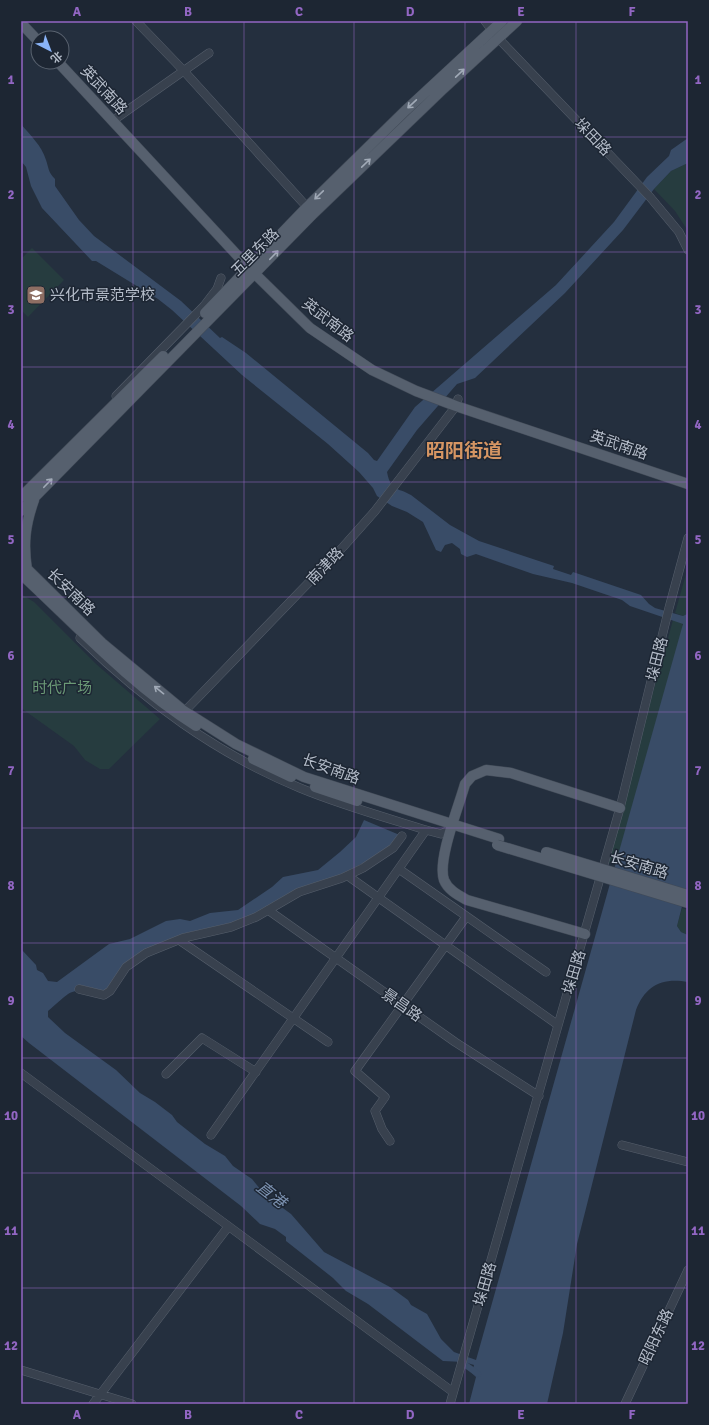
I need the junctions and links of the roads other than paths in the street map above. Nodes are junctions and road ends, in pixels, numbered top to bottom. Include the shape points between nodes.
1 (28, 21) edge
2 (136, 21) edge
3 (485, 21) edge
4 (502, 21) edge
5 (517, 21) edge
6 (21, 23) edge
7 (36, 30) edge
8 (30, 33) edge
9 (495, 34) junction
10 (209, 53) dead end
11 (70, 66) edge
12 (66, 70) edge
13 (183, 70) junction
14 (118, 117) junction
15 (307, 207) junction
16 (688, 250) edge
17 (254, 269) junction
18 (221, 278) dead end
19 (211, 308) junction
20 (187, 332) junction
21 (452, 401) junction
22 (665, 473) junction
23 (688, 478) edge
24 (688, 484) edge
25 (21, 494) edge
26 (36, 496) junction
27 (21, 511) edge
28 (688, 538) edge
29 (23, 573) edge
30 (32, 592) dead end
31 (181, 716) junction
32 (620, 808) junction
33 (452, 827) junction
34 (426, 830) junction
35 (402, 836) dead end
36 (498, 842) junction
37 (399, 868) junction
38 (348, 876) junction
39 (688, 895) edge
40 (378, 898) junction
41 (688, 903) edge
42 (268, 910) junction
43 (466, 917) junction
44 (585, 934) junction
45 (179, 940) junction
46 (444, 946) junction
47 (337, 959) junction
48 (546, 972) dead end
49 (79, 989) dead end
50 (403, 1005) junction
51 (294, 1018) junction
52 (558, 1026) junction
53 (328, 1042) dead end
54 (256, 1072) junction
55 (21, 1073) edge
56 (166, 1074) dead end
57 (539, 1096) junction
58 (211, 1135) dead end
59 (390, 1141) dead end
60 (622, 1145) dead end
61 (688, 1162) edge
62 (228, 1227) junction
63 (688, 1270) edge
64 (21, 1370) edge
65 (21, 1375) edge
66 (453, 1392) junction
67 (96, 1400) edge
68 (113, 1404) edge
69 (132, 1404) edge
70 (450, 1404) edge
71 (625, 1404) edge

1 - 7 main road
2 - 13 street
3 - 9 street, 垛田路
4 - 9 main road, 五里东路
5 - 9 main road, 五里东路
6 - 8 main road
9 -> 15 main road, 五里东路
9 - 16 street, 垛田路 via 650,197 679,232
17 -> 9 main road, 五里东路 via 319,209
10 - 13 street
11 - 14 main road, 英武南路
12 - 17 main road, 英武南路
13 - 14 street
13 - 15 street
14 - 17 main road, 英武南路
15 - 17 main road, 五里东路
17 - 19 main road, 五里东路
17 - 21 main road, 英武南路 via 310,328 372,370
18 - 19 street
19 - 20 main road, 五里东路
20 - 25 main road, 五里东路
26 -> 20 main road, 五里东路
21 - 22 main road, 英武南路
21 - 31 street, 南津路 via 401,478 375,511
22 - 23 main road
22 - 24 main road
26 - 27 main road, 五里东路
26 - 29 main road via 28,517
28 - 32 street, 垛田路
29 - 31 main road, 长安南路
30 - 31 street via 124,678
31 - 33 main road, 长安南路 via 304,777
31 - 34 street via 230,754 300,788
32 - 33 main road via 511,773 486,770 472,776 465,784
32 - 44 street, 垛田路
33 - 34 street via 441,834
33 - 36 main road, 长安南路
33 - 44 main road via 444,856 443,872 444,880 453,892 467,900
34 - 37 street
35 - 38 street via 393,848
36 - 39 main road, 长安南路, bridge
36 - 41 main road, 长安南路, bridge
37 - 40 street
37 - 43 street
38 - 40 street
38 - 42 street via 299,892
40 - 46 street
40 - 47 street
42 - 45 street via 231,927
42 - 47 street, 景昌路
43 - 46 street
43 - 48 street
44 - 52 street, 垛田路
45 - 49 street via 146,953 126,967 110,991 104,995
45 - 51 street
46 - 50 street
46 - 52 street
47 - 50 street, 景昌路
47 - 51 street
50 - 57 street, 景昌路
50 - 59 street via 355,1071 385,1097 375,1111
51 - 53 street
51 - 54 street
52 - 57 street, 垛田路
54 - 56 street via 202,1038
54 - 58 street
55 - 62 street
57 - 66 street, 垛田路
60 - 61 street
62 - 66 street
62 - 67 street
63 - 71 street, 昭阳东路
64 - 67 street
65 - 67 street
66 - 70 street, 垛田路
67 - 68 street
67 - 69 street

